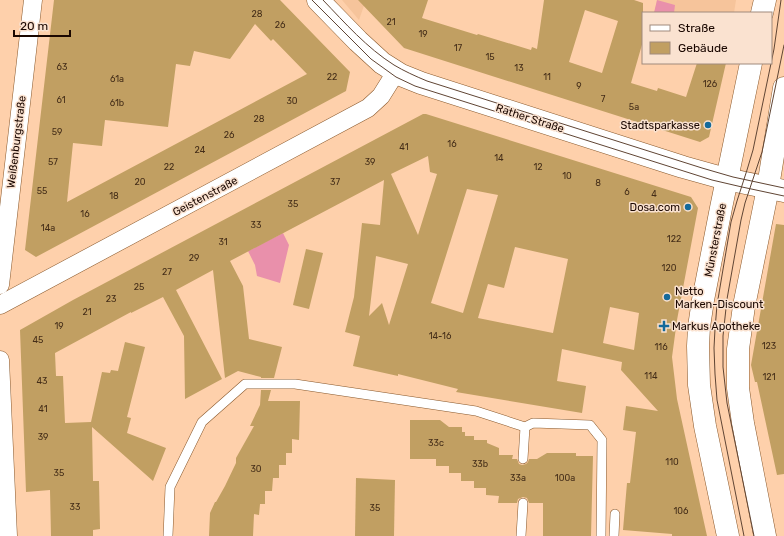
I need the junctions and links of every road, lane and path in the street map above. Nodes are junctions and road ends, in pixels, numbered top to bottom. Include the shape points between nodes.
1 (32, 0) edge
2 (318, 0) edge
3 (765, 0) edge
4 (762, 12) edge
5 (751, 64) edge
6 (396, 72) junction
7 (784, 88) edge
8 (726, 179) junction
9 (776, 190) edge
10 (0, 285) edge
11 (0, 305) edge
12 (0, 360) edge
13 (525, 427) junction
14 (523, 459) dead end
15 (523, 503) dead end
16 (615, 514) dead end
17 (8, 536) edge
18 (168, 536) edge
19 (522, 536) edge
20 (601, 536) edge
21 (614, 536) edge
22 (728, 536) edge
23 (766, 536) edge

1 - 10 street, Weißenburgstraße
2 - 6 main road, Rather Straße via 358,42
3 - 4 main road
5 - 8 main road, Münsterstraße
6 - 8 main road, Rather Straße via 507,111
6 - 11 street, Geistenstraße via 381,96 368,108
7 - 9 main road
8 - 9 main road, Rather Straße
8 - 22 main road, Münsterstraße via 702,307 698,352 699,385 705,426
9 - 23 main road via 744,306 737,371 743,423
12 - 17 street
13 - 14 lane
13 - 18 lane via 476,410 295,384 245,384 202,422 170,487
13 - 20 lane via 533,423 590,425 602,440
15 - 19 lane
16 - 21 lane

